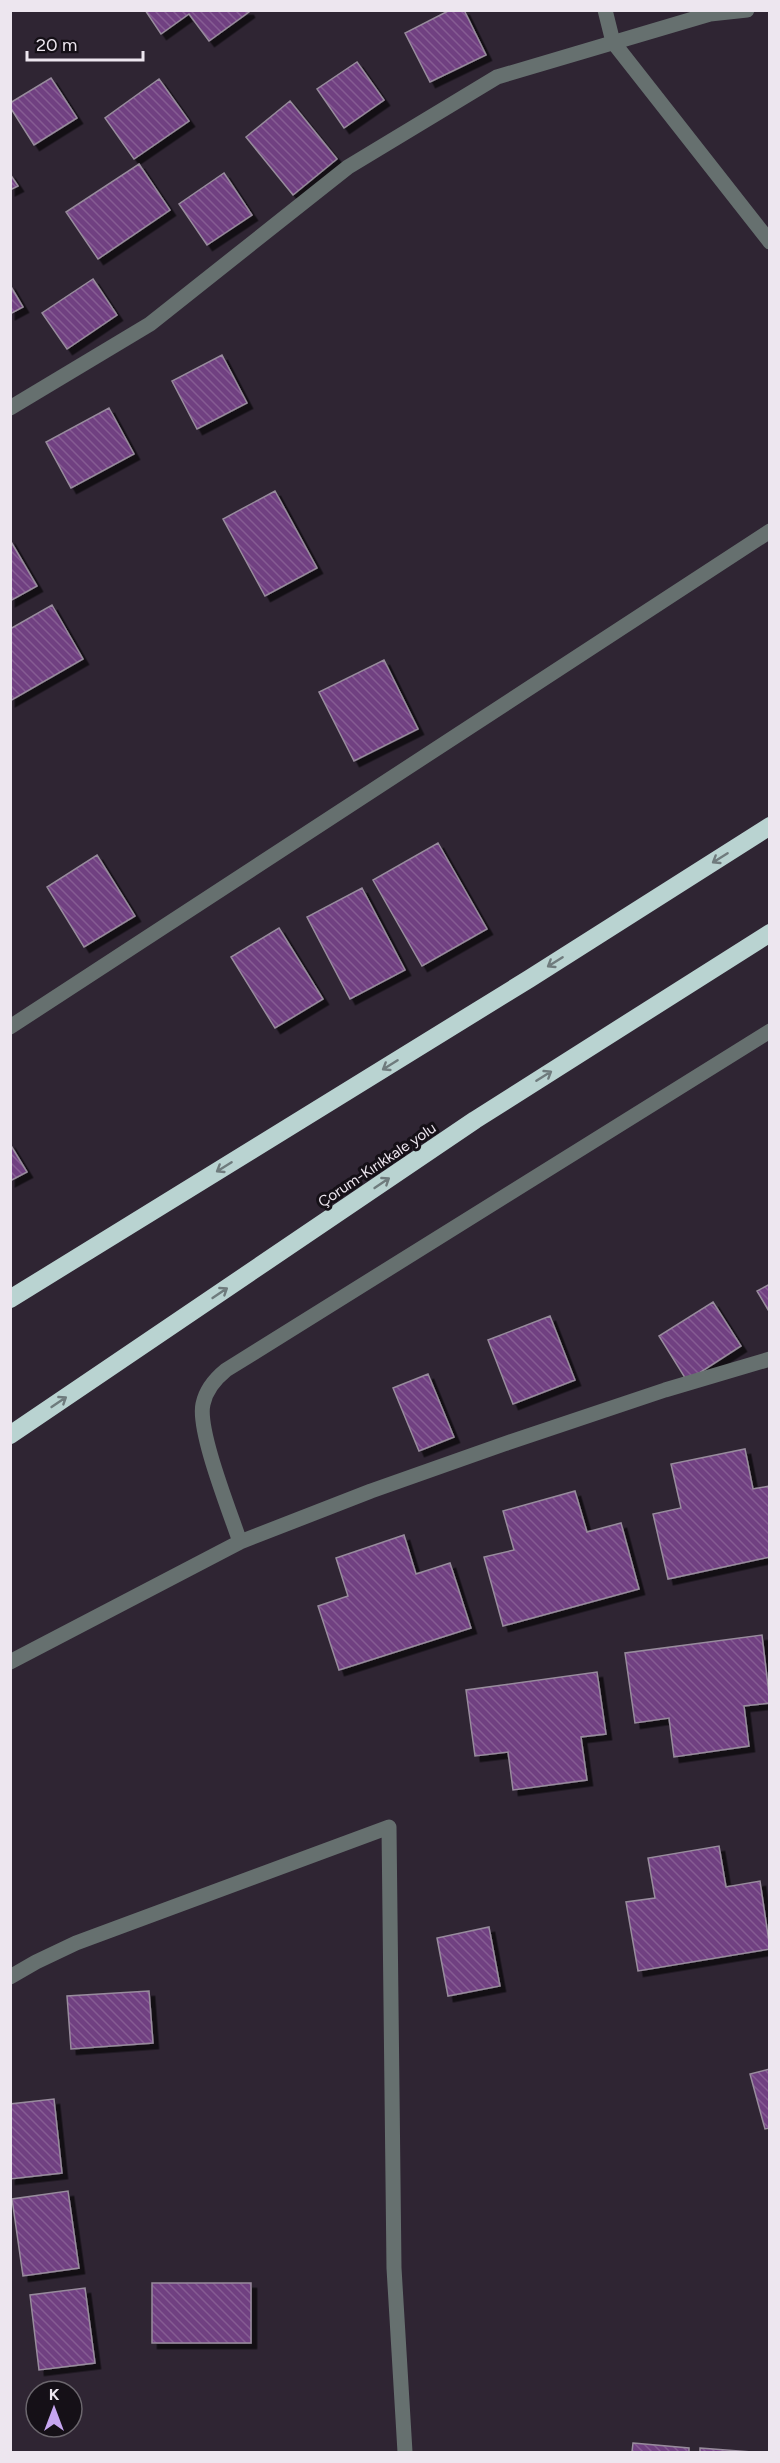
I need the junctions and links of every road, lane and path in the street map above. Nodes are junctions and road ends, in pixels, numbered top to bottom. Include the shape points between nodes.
1 (605, 10) edge
2 (747, 10) edge
3 (613, 42) junction
4 (770, 242) edge
5 (10, 408) edge
6 (770, 531) edge
7 (770, 826) edge
8 (770, 933) edge
9 (12, 1022) edge
10 (770, 1032) edge
11 (10, 1299) edge
12 (770, 1359) edge
13 (10, 1435) edge
14 (240, 1542) junction
15 (10, 1662) edge
16 (10, 1977) edge
17 (405, 2452) edge

1 - 3 street
2 - 3 street via 710,14
3 - 4 street
3 - 5 street via 497,77 348,167 150,324
6 - 9 street
7 -> 11 highway
13 -> 8 highway, Çorum-Kırıkkale yolu via 475,1120
10 - 14 street via 214,1380 203,1404 203,1428
12 - 14 street via 504,1444
14 - 15 street
16 - 17 street via 76,1943 390,1827 394,2268

